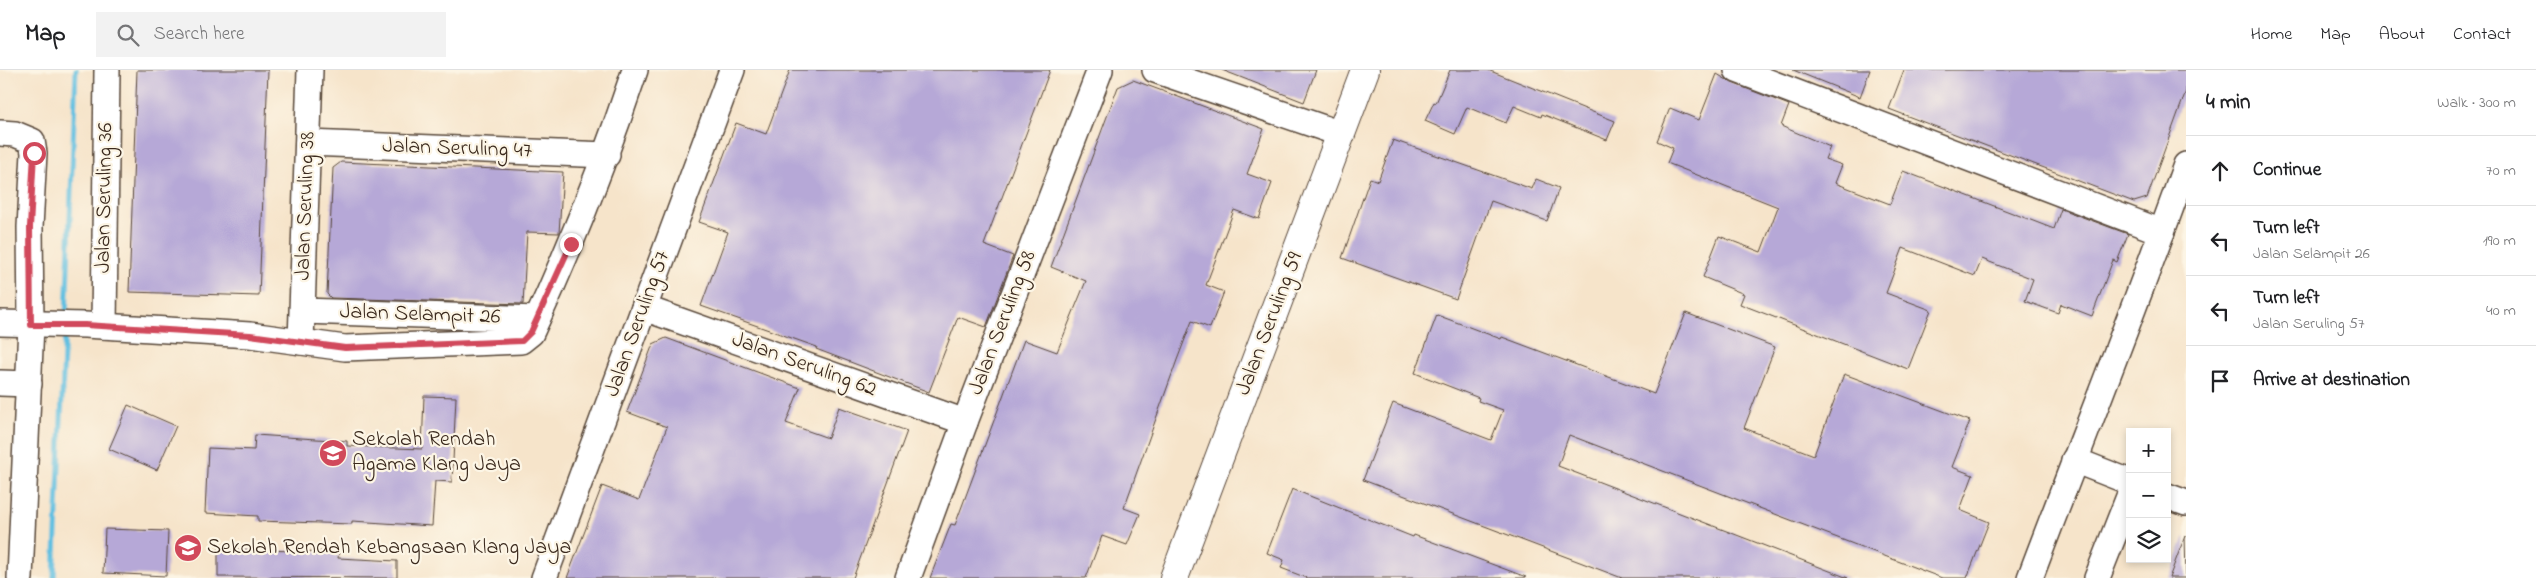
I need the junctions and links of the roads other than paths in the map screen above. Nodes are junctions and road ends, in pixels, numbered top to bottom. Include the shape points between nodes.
1 (107, 70) edge
2 (310, 70) edge
3 (635, 70) edge
4 (732, 70) edge
5 (1100, 70) edge
6 (1155, 70) edge
7 (1365, 70) edge
8 (1737, 70) edge
9 (0, 133) edge
10 (1341, 134) junction
11 (308, 143) junction
12 (607, 155) junction
13 (2186, 165) edge
14 (2162, 232) junction
15 (644, 308) junction
16 (303, 311) junction
17 (537, 319) junction
18 (0, 324) edge
19 (41, 325) junction
20 (94, 326) junction
21 (301, 342) junction
22 (0, 383) edge
23 (28, 384) junction
24 (965, 422) junction
25 (2074, 460) junction
26 (2126, 480) edge
27 (2171, 497) edge
28 (2186, 503) edge
29 (2126, 504) edge
30 (14, 564) edge
31 (544, 578) edge
32 (908, 578) edge
33 (1174, 578) edge
34 (2030, 578) edge
35 (2097, 578) edge

1 - 20 street, Jalan Seruling 36
2 - 11 street, Jalan Seruling 38
3 - 12 street
4 - 15 street, Jalan Seruling 57
5 - 24 street, Jalan Seruling 58
6 - 10 street
7 - 10 main road, Jalan Seruling 59
8 - 14 street
9 - 19 street via 15,134 32,141 30,227
10 - 33 main road, Jalan Seruling 59
11 - 12 street, Jalan Seruling 47
11 - 16 street, Jalan Seruling 38
12 - 17 street
13 - 14 street
14 - 25 street
15 - 24 street, Jalan Seruling 62
15 - 31 street, Jalan Seruling 57
16 - 17 street, Jalan Selampit 26
16 - 21 street, Jalan Seruling 38
17 - 21 street, Jalan Selampit 26 via 522,341 345,348
18 - 19 street, Jalan Selampit 26
19 - 20 street, Jalan Selampit 26
19 - 23 street
20 - 21 street, Jalan Selampit 26 via 250,335
22 - 23 street
23 - 30 street
24 - 32 street, Jalan Seruling 58
25 - 26 street
25 - 34 street
27 - 28 street
29 - 35 street

